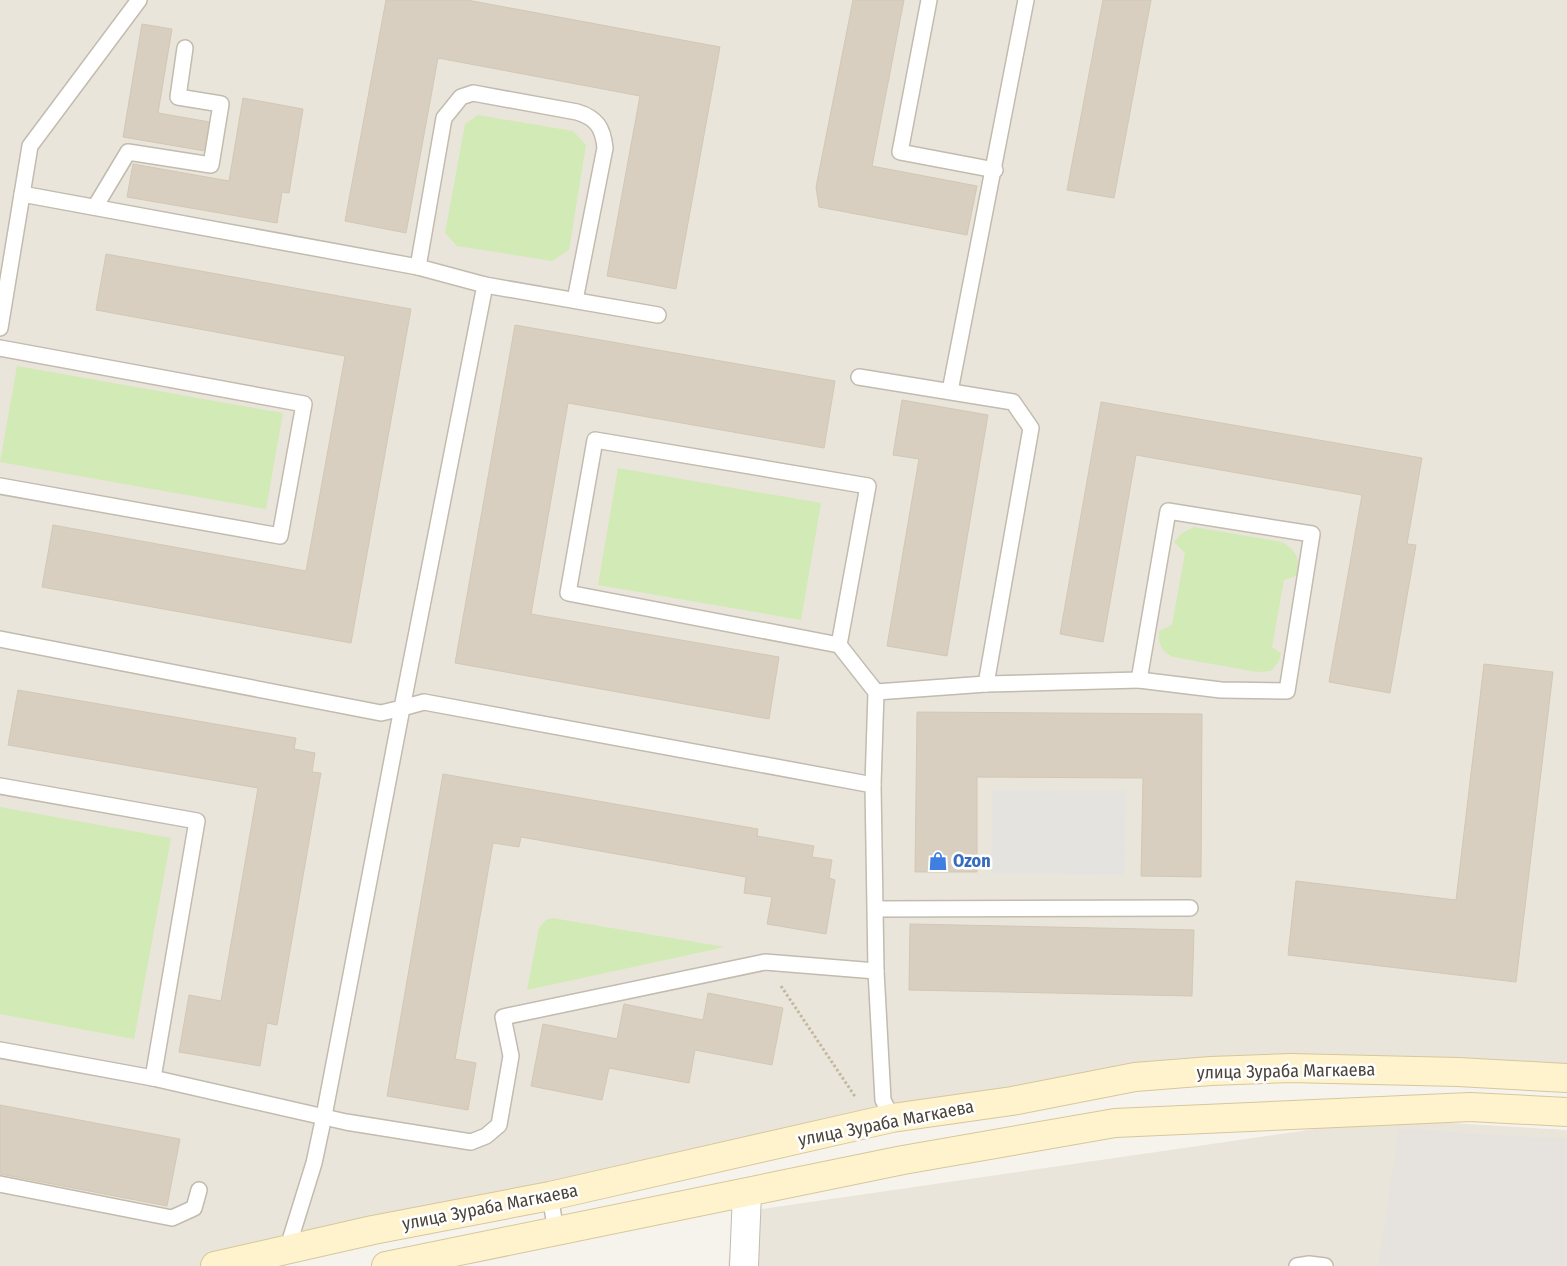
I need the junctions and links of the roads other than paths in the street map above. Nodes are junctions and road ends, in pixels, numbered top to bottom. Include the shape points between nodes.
1 (139, 0) edge
2 (929, 0) edge
3 (1026, 0) edge
4 (185, 48) dead end
5 (995, 170) junction
6 (22, 194) junction
7 (95, 207) junction
8 (418, 267) junction
9 (485, 285) junction
10 (575, 300) junction
11 (658, 315) dead end
12 (0, 328) edge
13 (0, 348) edge
14 (860, 377) dead end
15 (950, 391) junction
16 (0, 486) edge
17 (0, 639) edge
18 (839, 645) junction
19 (1139, 680) junction
20 (986, 684) junction
21 (876, 692) junction
22 (402, 708) junction
23 (873, 785) junction
24 (0, 786) edge
25 (1190, 908) dead end
26 (876, 909) junction
27 (876, 971) junction
28 (0, 1050) edge
29 (153, 1078) junction
30 (1567, 1078) edge
31 (1567, 1112) edge
32 (324, 1116) junction
33 (892, 1118) junction
34 (0, 1184) edge
35 (199, 1190) dead end
36 (748, 1193) junction
37 (550, 1196) junction
38 (556, 1231) junction
39 (287, 1250) junction
40 (215, 1266) edge
41 (386, 1266) edge
42 (744, 1266) edge
43 (1297, 1266) edge
44 (1325, 1266) edge

1 - 6 lane via 30,146
2 - 5 lane via 900,152
3 - 5 lane
4 - 7 lane via 178,96 221,104 211,165 128,152
5 - 15 lane
6 - 7 lane
6 - 12 lane
7 - 8 lane
8 - 9 lane
8 - 10 lane via 444,118 461,97 473,93 577,112 598,122 604,134 605,148
9 - 10 lane
9 - 22 lane
10 - 11 lane
13 - 16 lane via 304,404 280,536
14 - 15 lane
15 - 20 lane via 1013,402 1031,428
17 - 22 lane via 381,713
18 - 18 lane via 868,486 595,440 568,593
18 - 21 lane
19 - 19 lane via 1221,690 1287,692 1312,534 1168,510
19 - 20 lane
20 - 21 lane
21 - 23 lane
22 - 23 lane via 424,702
22 - 32 lane
23 - 26 lane
24 - 29 lane via 198,821
25 - 26 lane
26 - 27 lane
27 - 32 lane via 765,962 503,1018 510,1056 498,1125 486,1136 471,1142
27 - 33 lane via 883,1100
28 - 29 lane
29 - 32 lane
30 - 33 main road, улица Зураба Магкаева via 1350,1068 1211,1071 1135,1078 1012,1101
31 - 36 main road, улица Зураба Магкаева via 1470,1107 1115,1122 903,1160
32 - 39 lane via 314,1163
33 - 37 main road, улица Зураба Магкаева
34 - 35 lane via 172,1218 194,1208
36 - 38 main road, улица Зураба Магкаева
36 - 42 street
37 - 38 lane
37 - 39 main road, улица Зураба Магкаева
38 - 41 main road, улица Зураба Магкаева
39 - 40 main road, улица Зураба Магкаева
43 - 44 lane

